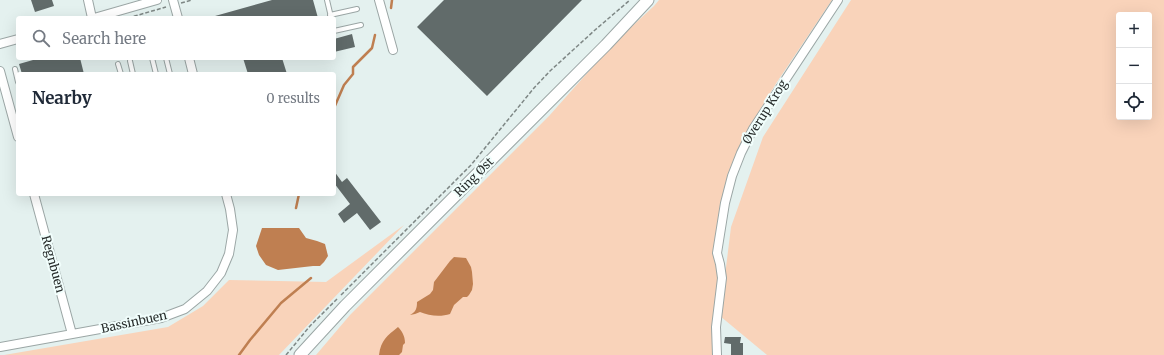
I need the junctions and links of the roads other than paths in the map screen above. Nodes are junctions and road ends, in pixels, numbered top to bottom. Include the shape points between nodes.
1 (88, 0) edge
2 (157, 0) edge
3 (327, 0) edge
4 (379, 0) edge
5 (648, 0) edge
6 (838, 0) edge
7 (174, 3) edge
8 (357, 9) dead end
9 (92, 16) edge
10 (100, 16) edge
11 (177, 16) edge
12 (330, 16) edge
13 (333, 16) edge
14 (361, 25) dead end
15 (336, 31) edge
16 (16, 40) edge
17 (0, 44) edge
18 (393, 50) dead end
19 (152, 60) edge
20 (166, 60) edge
21 (189, 60) edge
22 (130, 61) dead end
23 (118, 64) dead end
24 (15, 68) dead end
25 (0, 71) edge
26 (120, 72) edge
27 (133, 72) edge
28 (156, 72) edge
29 (170, 72) edge
30 (192, 72) edge
31 (16, 73) edge
32 (16, 130) edge
33 (35, 196) edge
34 (227, 196) edge
35 (72, 334) junction
36 (0, 347) edge
37 (300, 355) edge
38 (717, 355) edge

1 - 9 street
2 - 10 street
3 - 12 lane
4 - 18 street
5 - 37 main road, Ring Øst via 345,306
6 - 38 street, Øverup Krog via 753,129 732,176 717,253 722,278 716,328
7 - 11 street
8 - 13 lane
14 - 15 lane
16 - 17 street
19 - 28 lane
20 - 29 lane
21 - 30 street
22 - 27 lane
23 - 26 lane
24 - 31 lane
25 - 32 street
33 - 35 street, Regnbuen
34 - 35 street, Bassinbuen via 233,230 229,254 221,273 207,291 184,309 162,318
35 - 36 street, Bassinbuen

